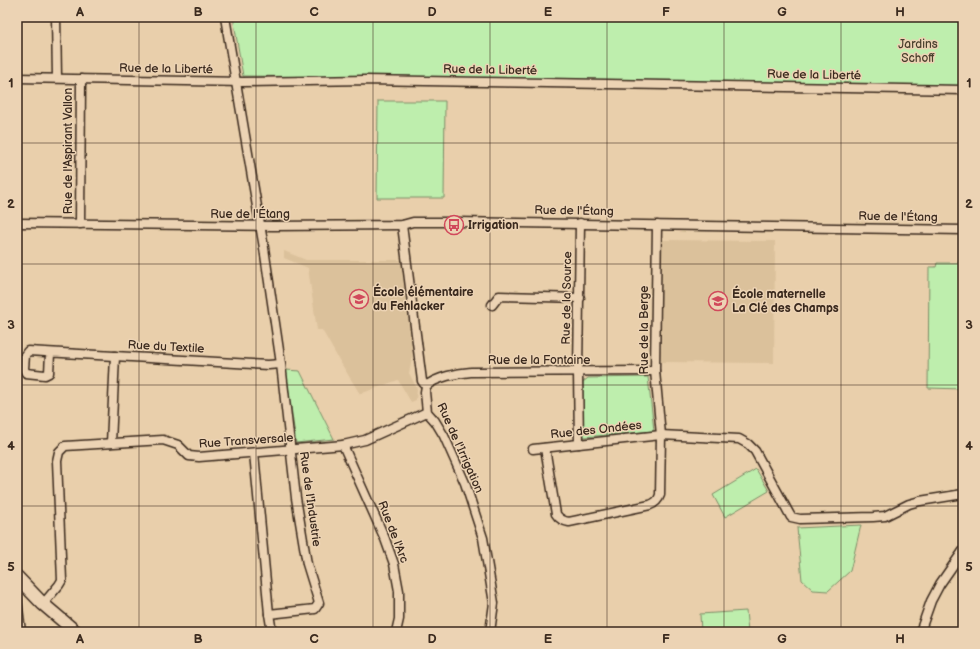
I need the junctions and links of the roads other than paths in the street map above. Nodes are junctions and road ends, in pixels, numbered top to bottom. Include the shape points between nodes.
1 (56, 17) edge
2 (225, 17) edge
3 (17, 78) edge
4 (57, 78) junction
5 (81, 79) junction
6 (237, 82) junction
7 (963, 90) edge
8 (17, 223) edge
9 (580, 223) junction
10 (80, 224) junction
11 (402, 225) junction
12 (657, 225) junction
13 (260, 226) junction
14 (963, 230) edge
15 (580, 298) junction
16 (492, 306) dead end
17 (50, 352) dead end
18 (115, 356) junction
19 (281, 364) junction
20 (655, 371) junction
21 (578, 372) junction
22 (426, 386) junction
23 (427, 412) junction
24 (661, 435) junction
25 (111, 443) junction
26 (579, 444) junction
27 (344, 445) junction
28 (545, 448) junction
29 (533, 449) dead end
30 (291, 450) junction
31 (254, 453) junction
32 (963, 494) edge
33 (963, 551) edge
34 (18, 583) edge
35 (17, 599) edge
36 (43, 604) junction
37 (269, 614) junction
38 (20, 632) edge
39 (76, 632) edge
40 (272, 632) edge
41 (396, 632) edge
42 (490, 632) edge
43 (920, 632) edge

1 - 4 street
2 - 6 street, Rue de l'Industrie
3 - 4 street, Rue de la Liberté
4 - 5 street, Rue de la Liberté
5 - 6 street, Rue de la Liberté
5 - 10 street, Rue de l'Aspirant Vallon
6 - 7 street, Rue de la Liberté via 366,80
6 - 13 street, Rue de l'Industrie
8 - 10 street, Rue de l'Étang
9 - 11 street, Rue de l'Étang via 413,222
9 - 12 street, Rue de l'Étang
9 - 15 street, Rue de la Source
10 - 13 street, Rue de l'Étang
11 - 13 street, Rue de l'Étang
11 - 22 street, Rue de l'Irrigation via 422,380
12 - 14 street, Rue de l'Étang
12 - 20 street, Rue de la Berge
13 - 19 street, Rue de l'Industrie
15 - 16 street via 499,296
15 - 21 street, Rue de la Source
17 - 18 street, Rue du Textile
18 - 19 street, Rue du Textile
18 - 25 street
19 - 30 street, Rue de l'Industrie
20 - 21 street, Rue de la Fontaine
20 - 24 street, Rue de la Berge
21 - 22 street, Rue de la Fontaine via 471,372 454,374
21 - 26 street, Rue de la Source
22 - 23 street, Rue de l'Irrigation
23 - 27 street, Rue Transversale via 365,440
23 - 42 street, Rue de l'Irrigation via 444,436 465,483 483,538 494,603
24 - 26 street, Rue des Ondées
24 - 28 street, Rue de la Berge via 660,495 655,503 569,522 558,518 556,514
24 - 32 street, Rue des Ondées via 739,440 748,444 755,451 790,517 800,519 885,516 909,504
25 - 31 street, Rue Transversale via 163,440 178,445 189,456 199,457
25 - 36 street, Rue Transversale via 65,446 59,452 57,461 62,580
26 - 28 street, Rue des Ondées
27 - 30 street, Rue Transversale
27 - 41 street, Rue de l'Arc via 394,564 399,619
28 - 29 street, Rue des Ondées
30 - 31 street, Rue Transversale
30 - 37 street, Rue de l'Industrie via 307,564 319,603 315,609
31 - 37 street
33 - 43 street via 940,584
34 - 36 main road
35 - 38 street
36 - 39 main road
37 - 40 street

